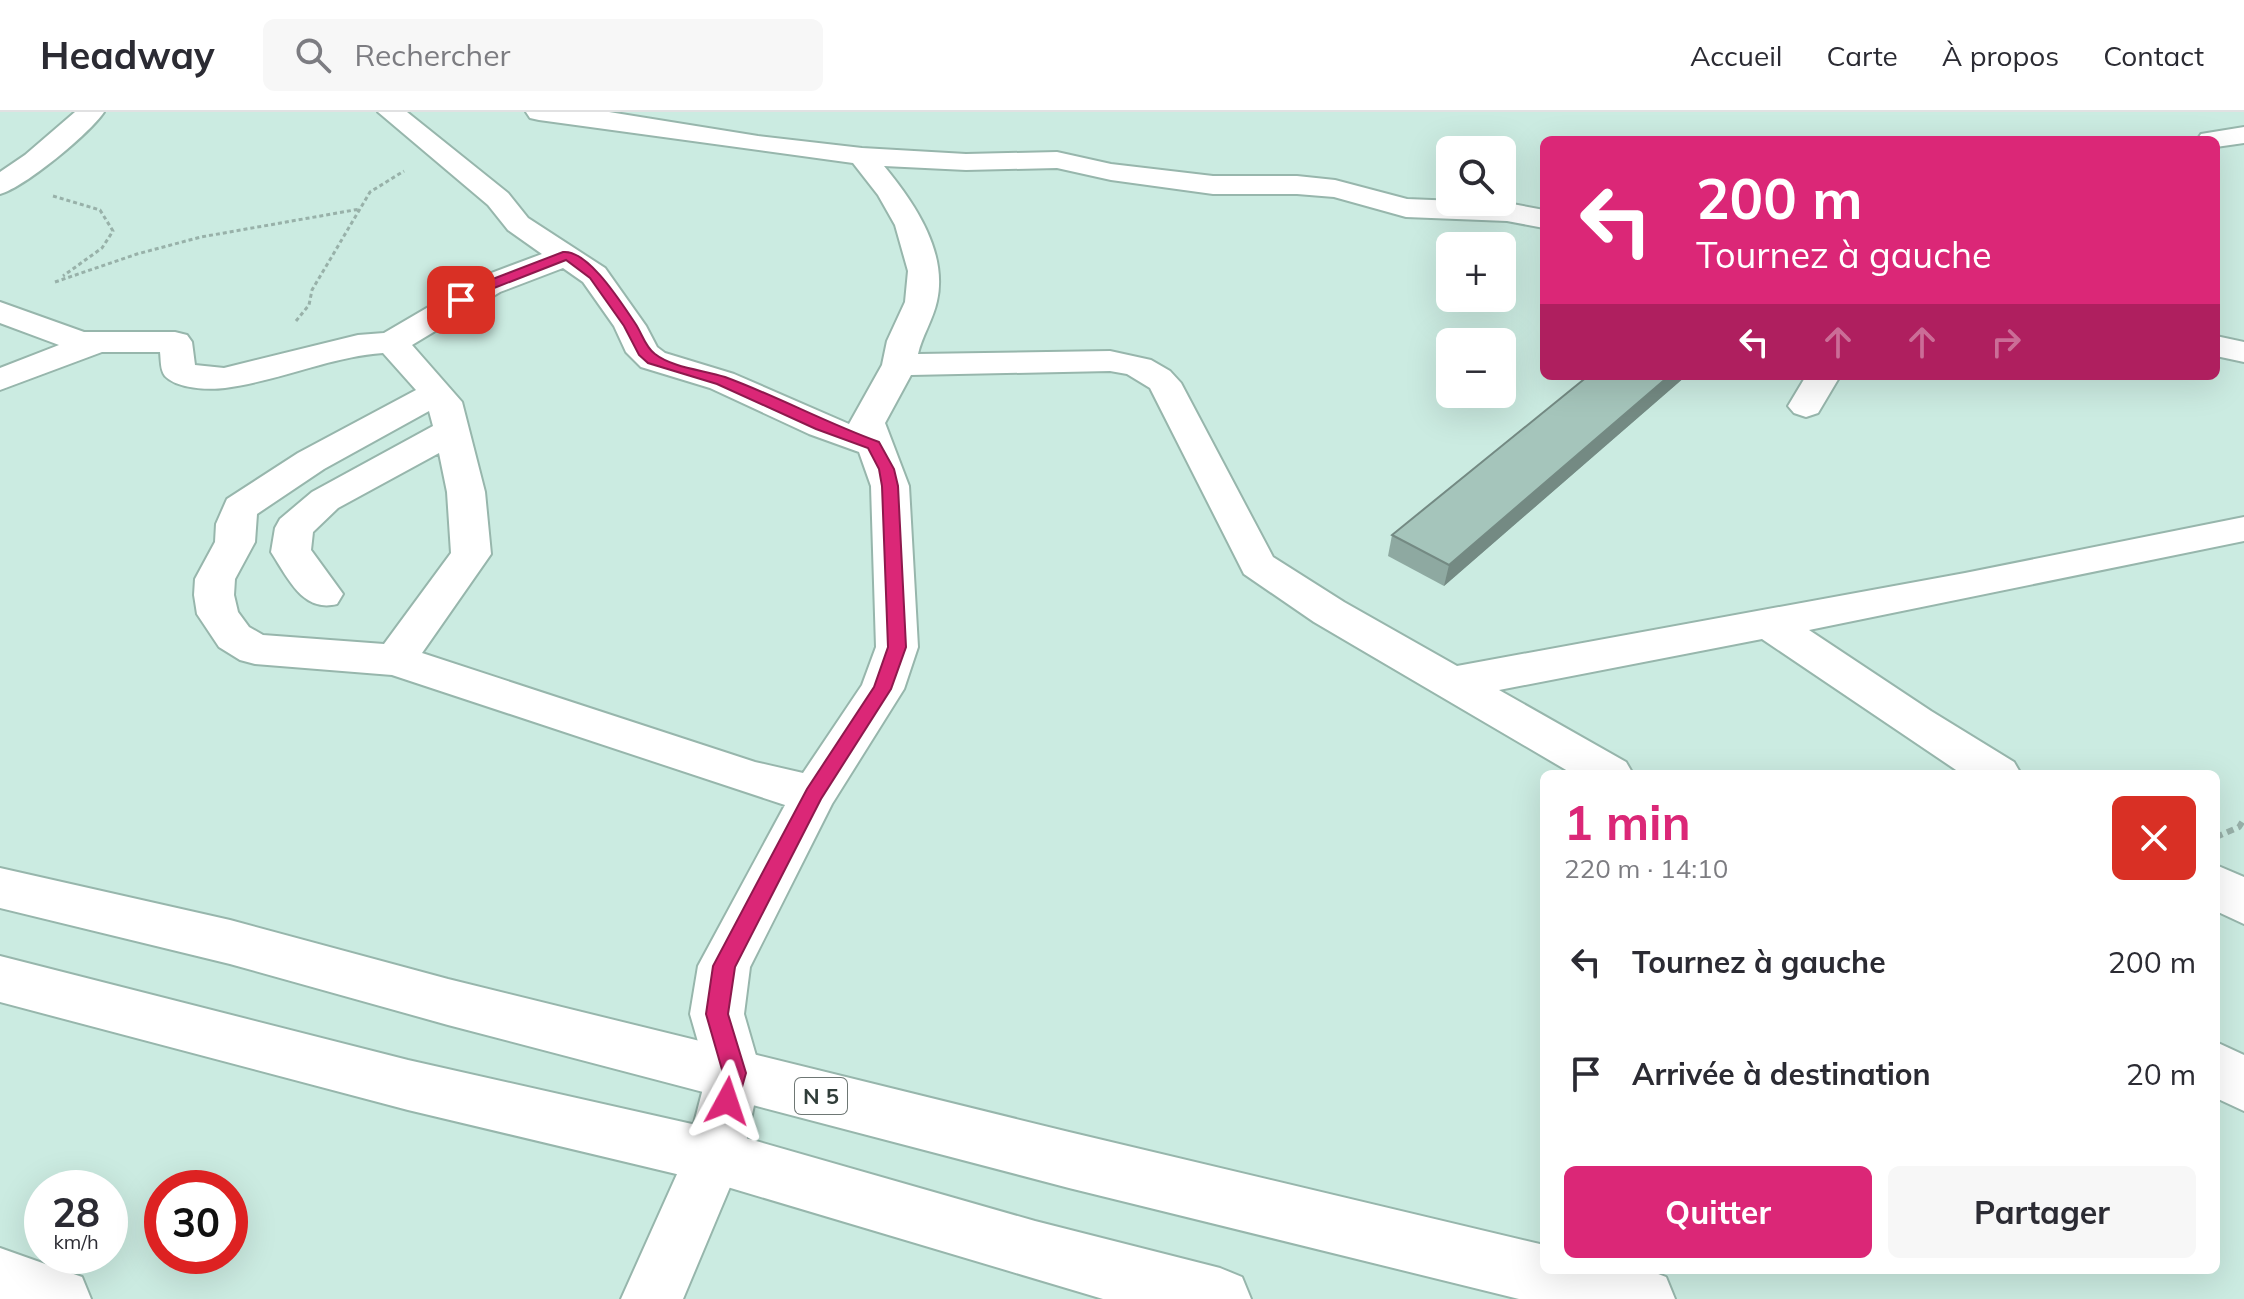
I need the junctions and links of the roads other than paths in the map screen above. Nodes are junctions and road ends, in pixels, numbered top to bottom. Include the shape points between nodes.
1 (91, 112) edge
2 (391, 112) edge
3 (539, 112) edge
4 (2244, 135) edge
5 (2220, 139) edge
6 (862, 156) junction
7 (0, 185) edge
8 (1540, 218) edge
9 (568, 255) junction
10 (0, 312) edge
11 (95, 343) junction
12 (392, 343) junction
13 (2220, 347) edge
14 (2244, 352) edge
15 (899, 365) junction
16 (0, 380) edge
17 (1821, 380) edge
18 (436, 393) junction
19 (1806, 406) dead end
20 (451, 431) junction
21 (874, 445) junction
22 (2244, 529) edge
23 (323, 594) dead end
24 (1769, 624) junction
25 (395, 660) junction
26 (1451, 683) junction
27 (1603, 770) edge
28 (1991, 770) edge
29 (814, 794) junction
30 (0, 888) edge
31 (2220, 888) edge
32 (2244, 903) edge
33 (0, 979) edge
34 (2220, 1070) edge
35 (734, 1073) junction
36 (2244, 1086) edge
37 (714, 1156) junction
38 (1540, 1274) edge
39 (1541, 1274) edge
40 (0, 1279) edge
41 (60, 1299) edge
42 (652, 1299) edge
43 (1220, 1299) edge
44 (1644, 1299) edge

1 - 7 main road
2 - 9 main road via 498,199 518,224
3 - 6 main road
4 - 5 main road
6 - 8 main road via 1057,160 1213,185 1310,186 1406,208
6 - 15 main road via 910,225 924,271 921,302
9 - 12 main road via 489,285
9 - 21 main road via 594,275 653,360 722,381
10 - 11 main road via 40,330
11 - 12 main road via 175,342 179,371 195,377 237,376 358,345
11 - 16 main road
12 - 18 main road
13 - 14 main road
15 - 21 main road via 869,415
15 - 26 main road via 1110,361 1134,363 1151,372 1164,383 1258,565
17 - 19 main road
18 - 20 main road via 445,402
18 - 25 main road via 311,461 240,508 235,542 215,579 218,614 234,637 255,649
20 - 23 main road via 325,500 294,528 291,552
20 - 25 main road via 466,492 471,554
21 - 29 main road via 890,486 897,647 882,689
22 - 24 main road
24 - 26 main road
24 - 28 main road
25 - 29 main road
26 - 27 main road
29 - 35 main road via 724,966 717,1014
30 - 35 main road, N 5
31 - 32 main road
33 - 37 main road via 408,1085
34 - 36 main road
35 - 37 main road
35 - 38 main road, N 5
37 - 42 main road
37 - 43 main road via 1035,1251
39 - 44 main road, N 5
40 - 41 main road

